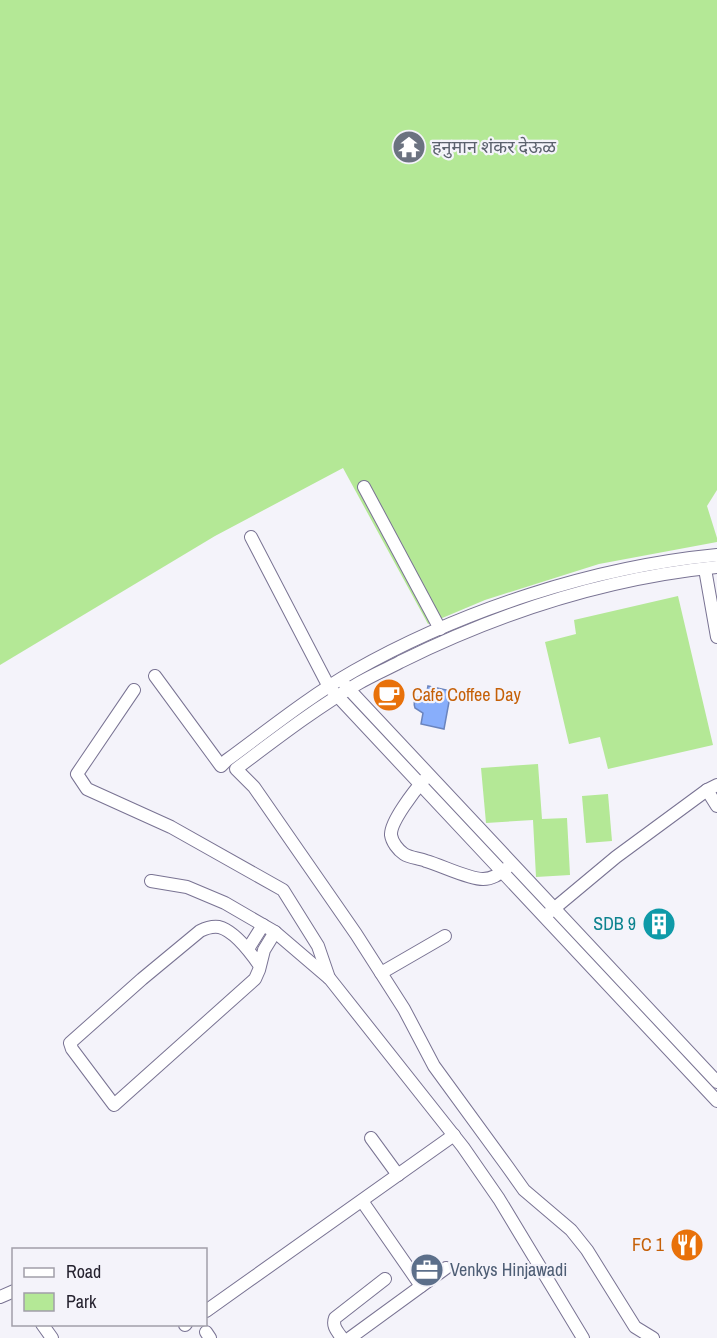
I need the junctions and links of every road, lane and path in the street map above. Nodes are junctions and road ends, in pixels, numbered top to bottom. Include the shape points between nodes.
1 (364, 487) dead end
2 (250, 537) dead end
3 (717, 555) edge
4 (711, 568) edge
5 (713, 589) edge
6 (440, 629) junction
7 (717, 637) edge
8 (155, 676) dead end
9 (335, 688) junction
10 (134, 690) dead end
11 (349, 690) junction
12 (424, 779) junction
13 (712, 787) edge
14 (717, 806) edge
15 (507, 868) junction
16 (152, 880) dead end
17 (550, 913) junction
18 (263, 925) junction
19 (275, 932) junction
20 (445, 936) dead end
21 (248, 949) junction
22 (260, 966) junction
23 (381, 973) junction
24 (330, 980) junction
25 (717, 1082) edge
26 (717, 1101) edge
27 (454, 1135) junction
28 (371, 1138) dead end
29 (398, 1175) junction
30 (362, 1201) junction
31 (446, 1268) dead end
32 (385, 1279) dead end
33 (421, 1286) junction
34 (207, 1310) edge
35 (342, 1338) edge
36 (350, 1338) edge
37 (582, 1338) edge
38 (653, 1338) edge

1 - 6 street
2 - 9 street
3 - 6 street via 603,574 517,599
4 - 5 street
4 - 11 street via 606,586 521,611 440,643
5 - 7 street
6 - 9 street via 355,671
8 - 9 street via 221,766
9 - 11 street
9 - 12 street
9 - 23 street via 236,769 254,788
10 - 24 street via 77,774 87,789 171,827 283,890 318,946
11 - 12 street
12 - 15 street
12 - 15 street via 394,823 391,834 397,847 407,855 479,879 496,876
13 - 14 street
13 - 17 street via 616,857
15 - 17 street
16 - 18 street via 187,887
17 - 25 street
17 - 26 street
18 - 19 street
18 - 21 street
19 - 22 street
19 - 24 street
20 - 23 street
21 - 22 street
21 - 22 street via 218,927 200,931 70,1043 72,1049 114,1104 255,979
23 - 38 street via 434,1066 524,1190 570,1230 635,1327
24 - 27 street
27 - 29 street
27 - 37 street via 499,1199
28 - 29 street
29 - 30 street
30 - 33 street
30 - 34 street
31 - 33 street
32 - 35 street via 335,1318 334,1326
33 - 36 street

